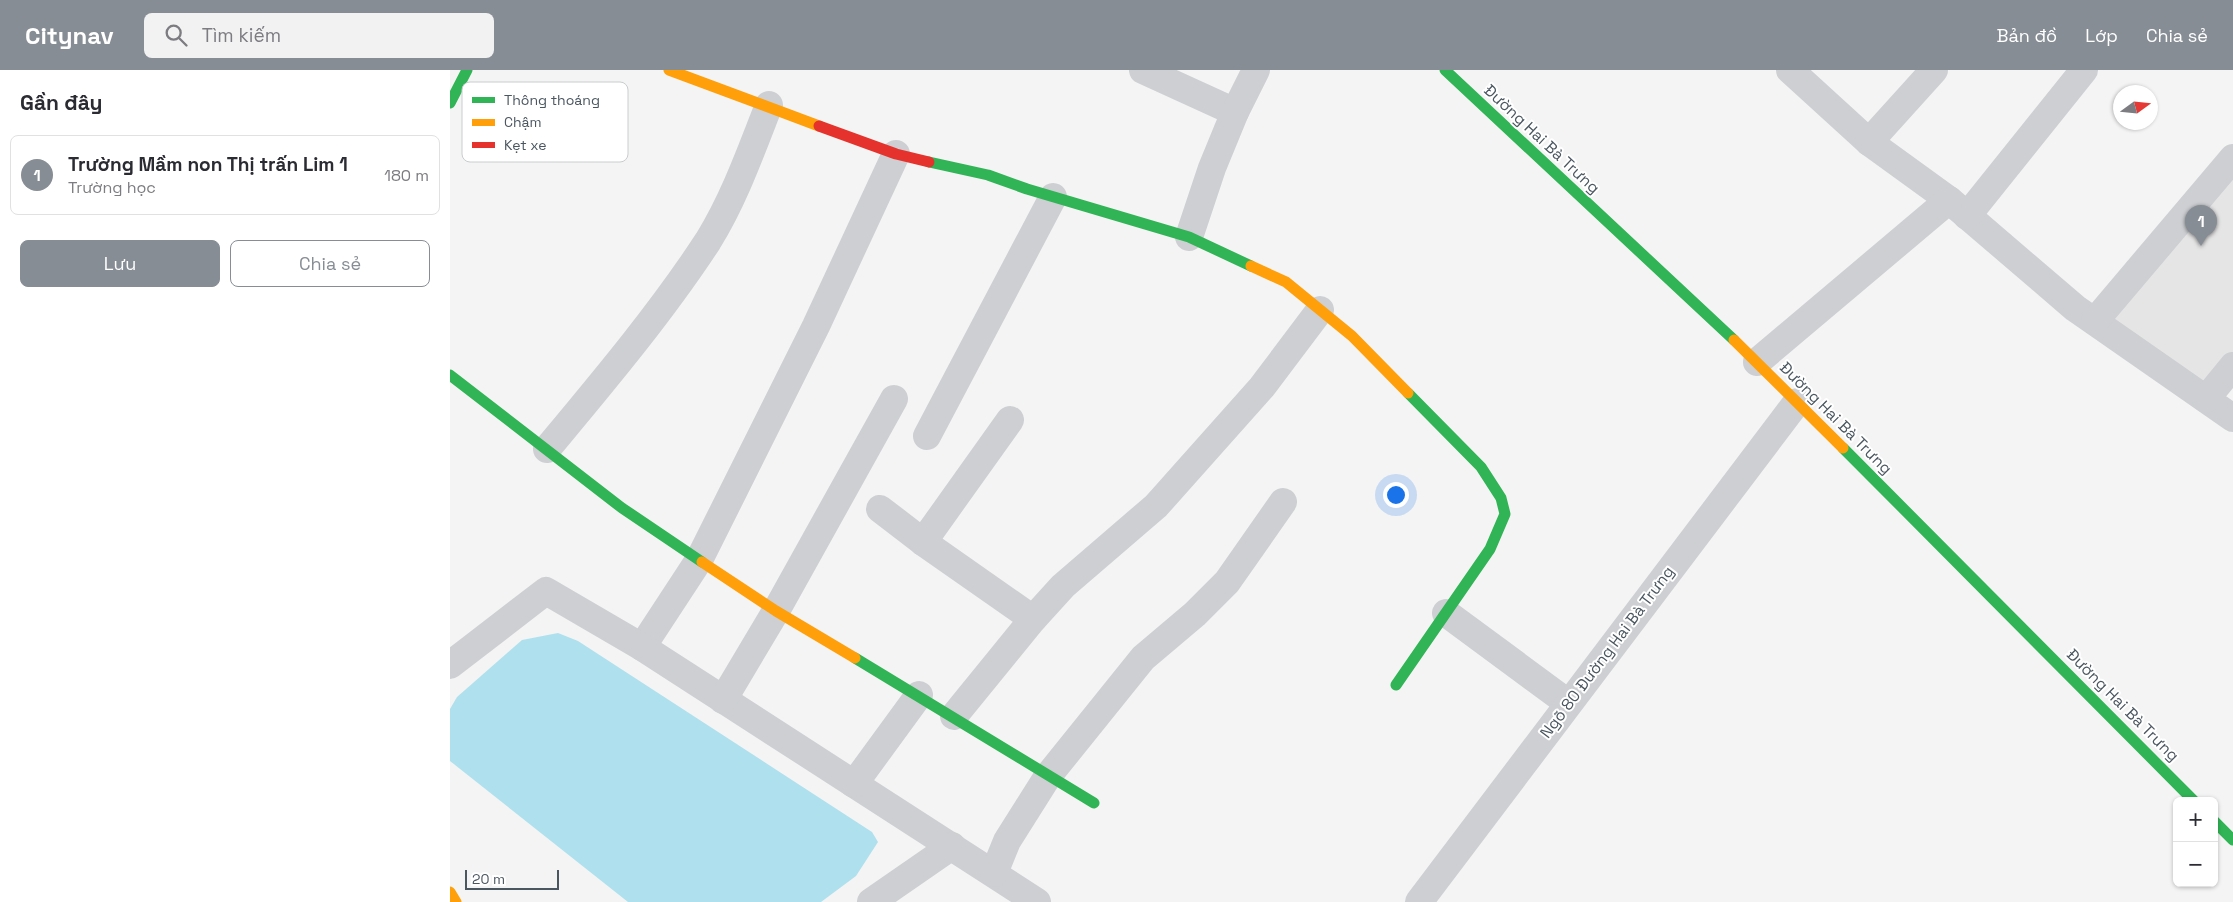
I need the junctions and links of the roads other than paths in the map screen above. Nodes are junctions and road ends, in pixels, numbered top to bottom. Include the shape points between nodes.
1 (467, 70) edge
2 (669, 70) edge
3 (1143, 70) edge
4 (1256, 70) edge
5 (1445, 70) edge
6 (1934, 70) edge
7 (2084, 70) edge
8 (1794, 71) edge
9 (450, 103) edge
10 (769, 105) junction
11 (1235, 112) junction
12 (1869, 142) junction
13 (896, 154) junction
14 (2233, 158) edge
15 (1053, 197) junction
16 (1958, 208) junction
17 (1189, 237) junction
18 (1320, 310) junction
19 (2095, 322) junction
20 (1757, 362) junction
21 (2233, 366) edge
22 (450, 375) edge
23 (894, 399) dead end
24 (2206, 399) junction
25 (1796, 402) junction
26 (2233, 418) edge
27 (1010, 420) dead end
28 (928, 436) dead end
29 (547, 448) junction
30 (1283, 502) dead end
31 (880, 509) dead end
32 (923, 542) junction
33 (699, 560) junction
34 (776, 611) junction
35 (1446, 613) junction
36 (1033, 619) junction
37 (642, 647) junction
38 (450, 664) edge
39 (1396, 685) dead end
40 (920, 695) junction
41 (723, 700) junction
42 (1568, 703) junction
43 (954, 716) junction
44 (1048, 776) junction
45 (854, 784) junction
46 (2190, 797) edge
47 (1094, 803) dead end
48 (2218, 825) edge
49 (2233, 840) edge
50 (952, 846) junction
51 (994, 873) junction
52 (450, 892) edge
53 (456, 902) edge
54 (871, 902) edge
55 (1037, 902) edge
56 (1419, 902) edge

1 - 9 street
2 - 10 street
3 - 11 street
4 - 11 street
5 - 20 street, Đường Hai Bà Trưng
6 - 12 street
7 - 16 street
8 - 12 street via 1818,98
10 - 13 street
10 - 29 street via 738,182 708,240 593,394
11 - 17 street
12 - 16 street
13 - 15 street via 988,175
13 - 33 street via 816,326
14 - 19 street
15 - 17 street
15 - 28 street
16 - 19 street
16 - 20 street
17 - 18 street via 1286,282
18 - 35 street via 1352,336 1481,467 1501,498 1505,514 1490,548
18 - 36 street via 1262,387 1156,506 1063,586
19 - 24 street
20 - 25 street, Đường Hai Bà Trưng
21 - 24 street
22 - 29 street
23 - 34 street
24 - 26 street
25 - 42 street, Ngõ 80 Đường Hai Bà Trưng
25 - 46 street, Đường Hai Bà Trưng
27 - 32 street
29 - 33 street via 622,508
30 - 44 street via 1226,582 1195,614 1143,658
31 - 32 street
32 - 36 street
33 - 34 street
33 - 37 street
34 - 40 street
34 - 41 street
35 - 39 street
35 - 42 street
36 - 43 street
37 - 38 street via 546,591
37 - 41 street
40 - 43 street
40 - 45 street
41 - 45 street
42 - 56 street, Ngõ 80 Đường Hai Bà Trưng
43 - 44 street
44 - 47 street
44 - 51 street via 1007,841
45 - 50 street
48 - 49 street
50 - 51 street
50 - 54 street
51 - 55 street
52 - 53 street

